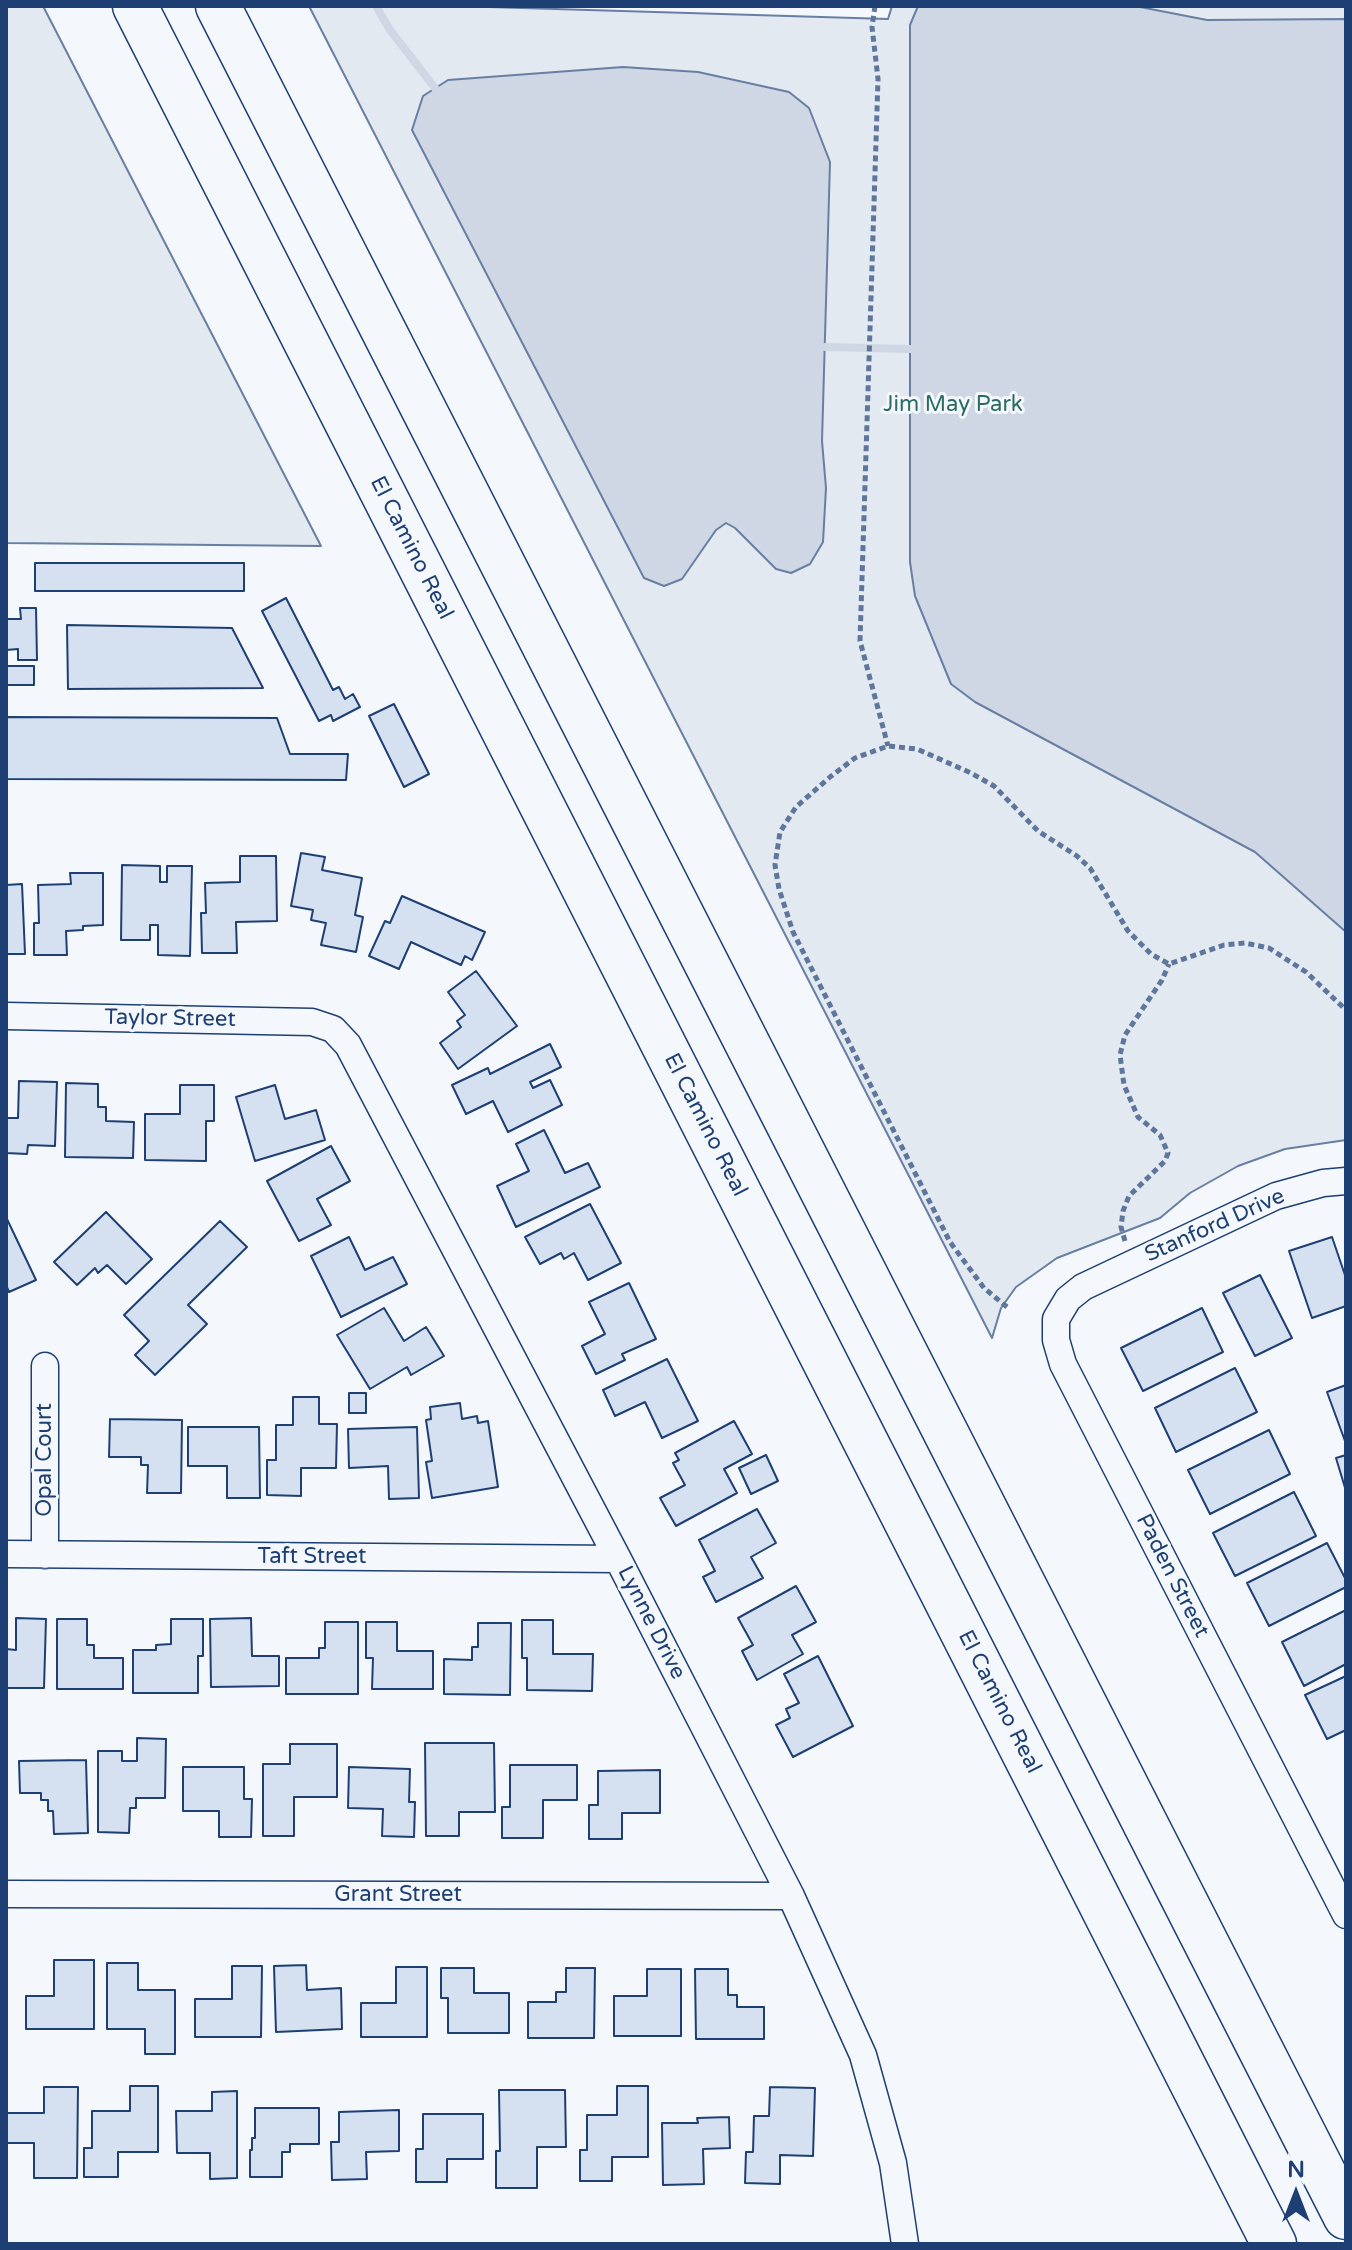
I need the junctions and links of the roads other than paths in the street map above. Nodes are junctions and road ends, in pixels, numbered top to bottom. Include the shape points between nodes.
1 (135, 6) edge
2 (218, 6) edge
3 (6, 1016) edge
4 (333, 1029) joint
5 (1346, 1181) edge
6 (1132, 1264) joint
7 (45, 1366) dead end
8 (6, 1554) edge
9 (45, 1555) junction
10 (618, 1559) junction
11 (6, 1894) edge
12 (791, 1896) junction
13 (1346, 1915) edge
14 (1346, 2217) edge
15 (905, 2244) edge
16 (1274, 2244) edge

1 - 16 highway, El Camino Real
2 - 14 highway
3 - 4 street, Taylor Street via 312,1022
4 - 10 street, Lynne Drive via 348,1045
5 - 6 street, Stanford Drive via 1276,1196
6 - 13 street, Paden Street via 1068,1299 1056,1319 1063,1364
7 - 9 street, Opal Court
8 - 9 street, Taft Street
9 - 10 street, Taft Street
10 - 12 street, Lynne Drive
11 - 12 street, Grant Street
12 - 15 street, Lynne Drive via 863,2055 893,2163

